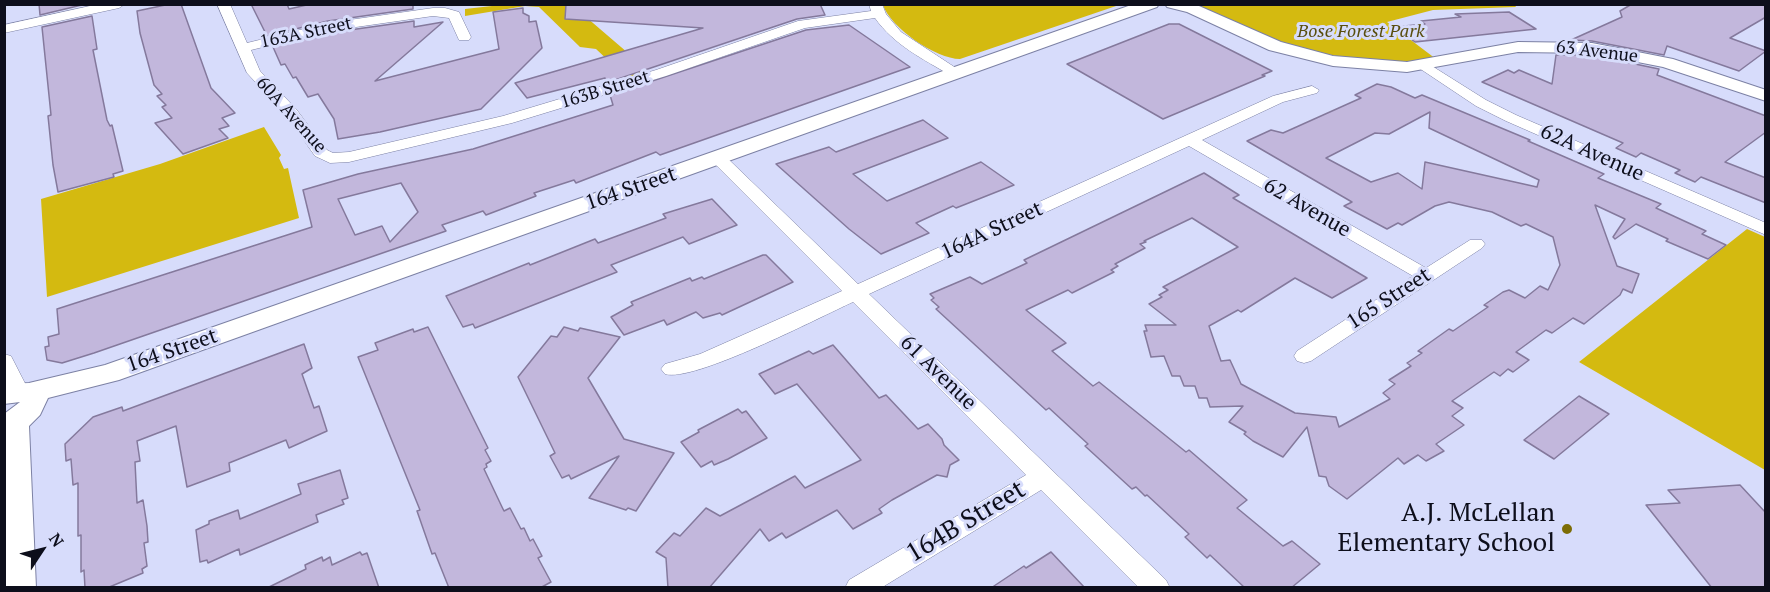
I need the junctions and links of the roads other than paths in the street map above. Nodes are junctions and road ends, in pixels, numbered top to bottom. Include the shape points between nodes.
1 (119, 4) edge
2 (223, 4) edge
3 (1151, 4) edge
4 (1173, 4) edge
5 (876, 9) edge
6 (4, 29) edge
7 (464, 37) dead end
8 (242, 48) junction
9 (1424, 65) junction
10 (954, 72) junction
11 (1312, 90) dead end
12 (1766, 96) edge
13 (1190, 140) junction
14 (330, 158) joint
15 (718, 158) junction
16 (1766, 230) edge
17 (1476, 244) dead end
18 (1425, 275) junction
19 (856, 293) junction
20 (1304, 356) dead end
21 (4, 361) edge
22 (672, 369) dead end
23 (17, 406) edge
24 (1044, 476) junction
25 (20, 588) edge
26 (858, 588) edge
27 (1157, 588) edge

1 - 6 street
2 - 8 street, 60A Avenue
3 - 10 street, 164 Street
4 - 9 street via 1275,46 1313,57 1371,66
5 - 10 street via 888,28
5 - 14 street, 163B Street via 803,24 661,73 472,130
7 - 8 street, 163A Street via 454,15 433,12 336,26
8 - 14 street, 60A Avenue via 254,73 291,112 321,153
9 - 12 street, 63 Avenue via 1518,47 1592,48 1667,63
9 - 16 street, 62A Avenue via 1481,104
10 - 15 street, 164 Street
11 - 13 street, 164A Street via 1278,99
13 - 18 street, 62 Avenue
13 - 19 street, 164A Street
15 - 19 street, 61 Avenue
15 - 23 street, 164 Street
17 - 18 street, 165 Street
18 - 20 street, 165 Street
19 - 22 street, 164A Street via 708,359
19 - 24 street, 61 Avenue
21 - 23 street
23 - 25 street
24 - 26 street, 164B Street
24 - 27 street, 61 Avenue

